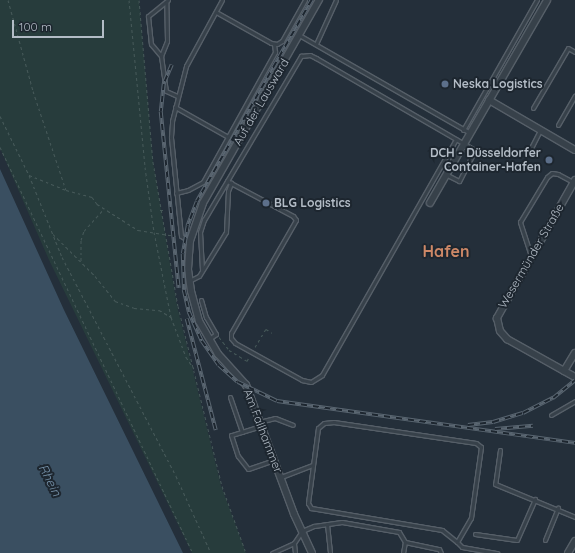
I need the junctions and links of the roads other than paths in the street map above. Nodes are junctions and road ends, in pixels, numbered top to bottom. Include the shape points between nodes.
1 (222, 0) edge
2 (306, 0) edge
3 (319, 0) edge
4 (336, 0) edge
5 (538, 0) edge
6 (547, 0) edge
7 (167, 1) edge
8 (216, 12) junction
9 (299, 35) junction
10 (274, 44) junction
11 (316, 44) junction
12 (575, 52) edge
13 (161, 56) junction
14 (575, 95) edge
15 (177, 96) junction
16 (489, 100) junction
17 (175, 106) junction
18 (533, 108) dead end
19 (558, 125) dead end
20 (463, 130) junction
21 (540, 130) junction
22 (470, 133) junction
23 (228, 137) junction
24 (456, 139) junction
25 (464, 143) junction
26 (531, 148) dead end
27 (575, 150) edge
28 (446, 175) junction
29 (227, 181) junction
30 (574, 181) edge
31 (231, 183) junction
32 (176, 193) junction
33 (203, 203) joint
34 (430, 203) dead end
35 (190, 241) junction
36 (531, 256) junction
37 (202, 270) junction
38 (189, 281) junction
39 (201, 300) dead end
40 (208, 340) junction
41 (575, 352) edge
42 (564, 371) junction
43 (575, 377) edge
44 (230, 397) dead end
45 (575, 401) edge
46 (551, 415) dead end
47 (260, 424) junction
48 (293, 426) dead end
49 (242, 432) junction
50 (500, 450) dead end
51 (275, 460) junction
52 (313, 465) junction
53 (281, 477) junction
54 (535, 499) junction
55 (558, 508) junction
56 (575, 516) edge
57 (327, 524) junction
58 (302, 531) junction
59 (475, 534) dead end
60 (545, 540) dead end
61 (575, 541) edge
62 (405, 542) junction
63 (457, 542) junction
64 (294, 543) junction
65 (272, 553) edge
66 (295, 553) edge
67 (312, 553) edge
68 (330, 553) edge
69 (403, 553) edge
70 (441, 553) edge
71 (497, 553) edge
72 (568, 553) edge

1 - 8 lane
2 - 10 lane via 282,41
3 - 9 street, Auf der Lausward
4 - 11 lane
5 - 20 lane
6 - 16 street
7 - 13 lane via 168,41
7 - 13 lane via 148,16 151,44
8 - 10 lane
8 - 15 lane via 186,66
9 - 11 lane
9 - 33 street, Auf der Lausward
10 - 23 lane via 275,52
11 - 20 lane
12 - 18 lane via 568,48
13 - 15 lane via 166,91
14 - 19 lane
15 - 17 lane
16 - 21 street
16 - 22 street
17 - 23 lane
17 - 32 lane via 171,137
20 - 22 lane
21 - 26 lane
21 - 27 street
22 - 25 street
23 - 32 lane via 203,182
24 - 25 lane
24 - 29 lane via 305,54 296,62
24 - 31 lane via 322,375 311,382 302,380 235,343 231,338 231,333 296,220
25 - 28 street
25 - 28 lane via 476,150 459,181
28 - 34 street
29 - 31 lane
29 - 37 lane via 200,232
30 - 36 street, Wesermünder Straße
30 - 36 lane via 552,173 547,176 520,222
31 - 37 lane via 228,191 226,232
32 - 35 lane via 181,236
33 - 35 street, Am Fallhammer
35 - 38 street, Am Fallhammer
36 - 42 street, Wesermünder Straße via 500,311 498,325 507,339
37 - 38 lane via 199,276
38 - 40 street, Am Fallhammer via 196,313
39 - 40 lane via 206,317 216,334
40 - 47 street, Am Fallhammer via 244,382
41 - 42 street
42 - 43 street, Wesermünder Straße
44 - 49 lane
45 - 46 lane
47 - 48 lane via 275,418
47 - 49 lane
47 - 51 street, Am Fallhammer
49 - 51 lane via 231,435 238,456 248,469
50 - 54 lane via 495,484
51 - 53 street, Am Fallhammer
52 - 53 lane
52 - 63 lane via 308,503 311,508 442,530
52 - 63 lane via 318,428 324,423 334,422 476,443 481,447 482,453 471,518
53 - 58 street, Am Fallhammer
54 - 55 lane
54 - 59 lane via 517,540
55 - 56 lane
55 - 60 lane
57 - 58 lane
57 - 62 lane via 342,522 399,532
57 - 68 lane
58 - 64 lane
58 - 67 street, Am Fallhammer
61 - 72 street
62 - 69 lane
62 - 70 lane via 439,549
63 - 71 lane via 462,547
64 - 65 lane
64 - 66 lane

